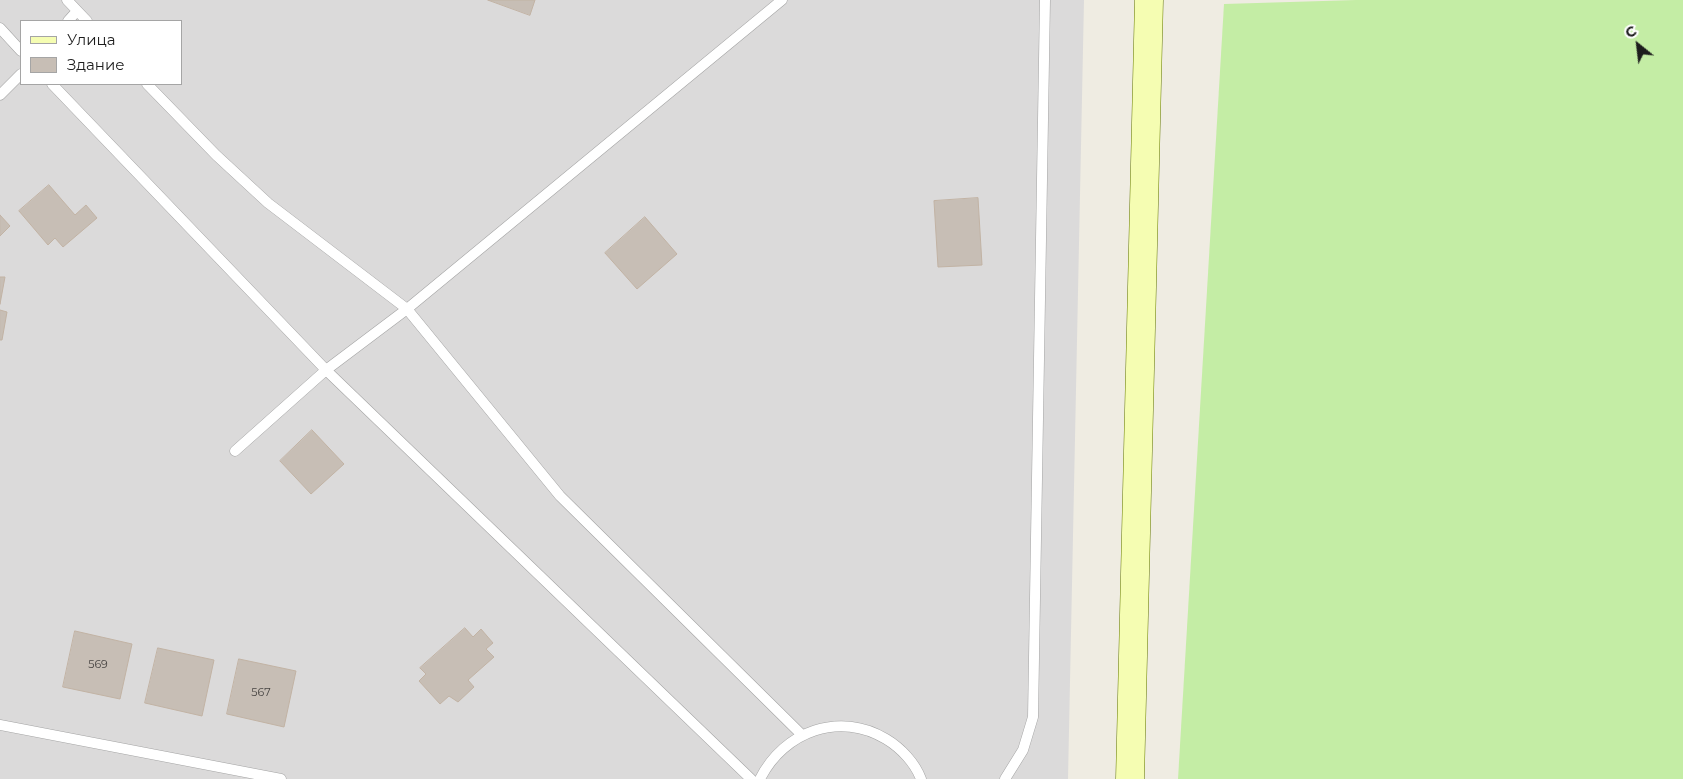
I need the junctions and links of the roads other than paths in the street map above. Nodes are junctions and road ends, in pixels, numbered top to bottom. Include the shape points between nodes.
1 (67, 0) edge
2 (782, 0) edge
3 (1045, 0) edge
4 (1150, 0) edge
5 (77, 11) junction
6 (69, 20) edge
7 (86, 20) edge
8 (0, 28) edge
9 (20, 50) edge
10 (20, 75) edge
11 (53, 85) edge
12 (148, 85) edge
13 (0, 94) edge
14 (407, 309) junction
15 (326, 370) junction
16 (235, 451) dead end
17 (0, 725) edge
18 (802, 736) junction
19 (281, 779) edge
20 (752, 779) edge
21 (760, 779) edge
22 (921, 779) edge
23 (1006, 779) edge
24 (1130, 779) edge

1 - 5 lane
2 - 14 lane
3 - 23 lane via 1033,717 1023,750
4 - 24 street
5 - 6 lane
5 - 7 lane
8 - 9 lane
10 - 13 lane
11 - 15 lane
12 - 14 lane via 268,203
14 - 15 lane
14 - 18 lane via 560,496
15 - 16 lane
15 - 20 lane
17 - 19 lane
18 - 21 lane via 775,756
18 - 22 lane via 840,726 878,734 909,758

